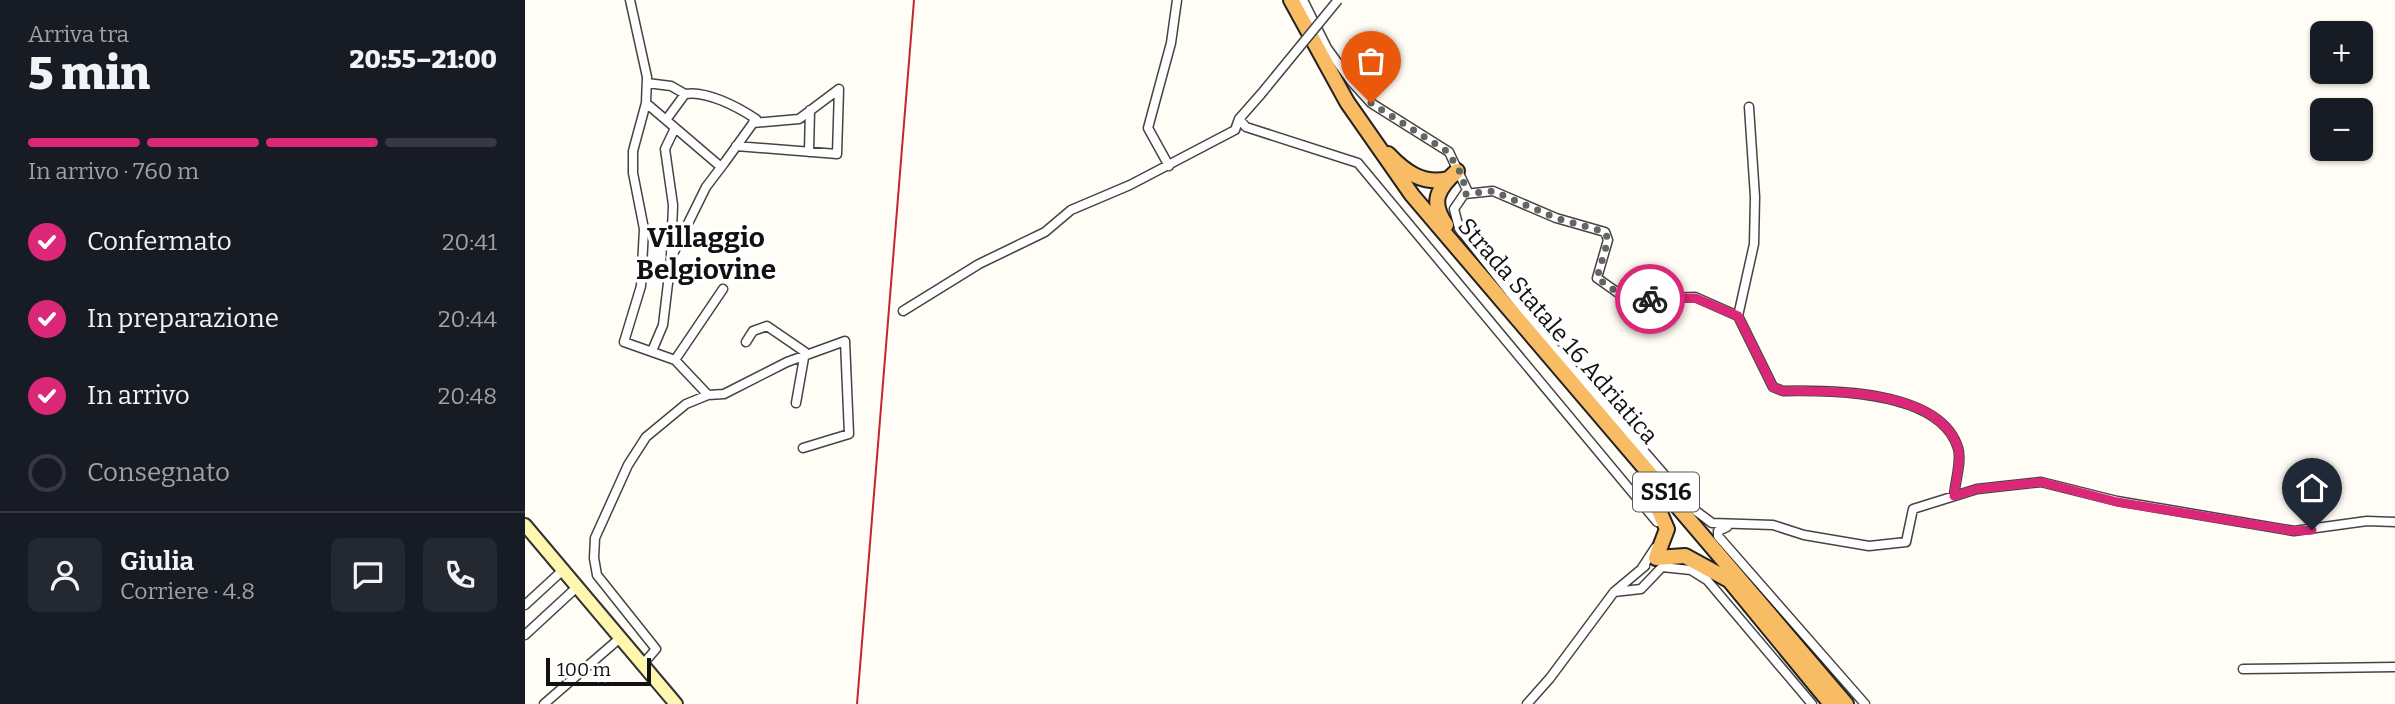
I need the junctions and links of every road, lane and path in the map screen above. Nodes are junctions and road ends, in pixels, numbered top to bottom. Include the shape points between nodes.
1 (630, 0) edge
2 (1177, 0) edge
3 (1281, 0) edge
4 (1291, 0) edge
5 (1303, 0) edge
6 (1338, 0) edge
7 (647, 83) junction
8 (685, 94) junction
9 (646, 103) junction
10 (1749, 107) dead end
11 (810, 110) junction
12 (1239, 119) junction
13 (666, 120) junction
14 (753, 123) junction
15 (1360, 124) junction
16 (675, 128) junction
17 (737, 146) junction
18 (809, 152) junction
19 (1169, 166) junction
20 (721, 167) junction
21 (1452, 175) junction
22 (1465, 194) junction
23 (671, 258) junction
24 (1484, 281) junction
25 (723, 289) dead end
26 (903, 311) dead end
27 (1738, 316) junction
28 (746, 342) dead end
29 (652, 351) junction
30 (804, 356) junction
31 (675, 360) junction
32 (708, 395) junction
33 (796, 403) dead end
34 (803, 448) dead end
35 (1647, 484) junction
36 (1954, 496) junction
37 (2395, 522) edge
38 (525, 525) edge
39 (1731, 526) junction
40 (1656, 558) junction
41 (1642, 568) junction
42 (563, 570) junction
43 (1729, 580) junction
44 (577, 587) junction
45 (1614, 592) junction
46 (525, 605) edge
47 (525, 635) edge
48 (620, 638) junction
49 (643, 664) junction
50 (2395, 667) edge
51 (2243, 669) dead end
52 (544, 704) edge
53 (676, 704) edge
54 (1527, 704) edge
55 (1812, 704) edge
56 (1831, 704) edge
57 (1846, 704) edge
58 (1865, 704) edge

1 - 7 street via 645,54
2 - 19 street via 1171,43 1148,128
3 - 35 highway, Strada Statale 16 Adriatica / SS16 via 1334,99 1393,185
4 - 15 highway, Strada Statale 16 Adriatica / SS16
5 - 21 street via 1327,48 1364,96 1410,130 1438,143 1448,152
6 - 12 street, bridge
7 - 8 street via 671,86
7 - 9 street
8 - 13 street
8 - 14 street via 732,106 756,119
9 - 13 street
9 - 29 street via 633,151 643,229 641,286 624,342
10 - 27 street via 1754,244
11 - 14 street via 799,119
11 - 18 street
11 - 18 street via 839,89 837,154
12 - 19 street via 1235,130
12 - 41 street via 1246,127 1358,163 1656,517 1658,541
13 - 16 street
14 - 17 street
15 - 21 highway via 1398,164 1418,177 1428,181
15 - 24 highway, Strada Statale 16 Adriatica / SS16 via 1405,187
16 - 20 street
16 - 23 street via 665,149 673,205
17 - 18 street
17 - 20 street
19 - 26 street via 1071,210 1045,232 979,264
20 - 23 street via 706,187
21 - 22 street via 1466,183
21 - 24 highway via 1436,200 1437,212
22 - 27 street via 1493,191 1556,218 1605,232 1608,240 1597,278 1628,300 1695,298
22 - 39 street via 1454,209 1459,229 1545,337 1696,511 1712,523
23 - 29 street via 663,325
24 - 57 highway, Strada Statale 16 Adriatica / SS16
25 - 31 street
27 - 36 street via 1773,387 1783,391 1849,390 1903,403 1929,415 1953,436 1959,452
28 - 30 street via 753,331 768,326 805,352
29 - 31 street
30 - 32 street via 763,372 740,388
30 - 33 street
30 - 34 street via 845,341 849,434
31 - 32 street
32 - 49 street via 686,404 646,438 615,490 595,538 597,575 656,649
35 - 40 highway, SS16 via 1667,529
35 - 43 highway, Strada Statale 16 Adriatica / SS16
36 - 37 street via 2041,482 2117,502 2294,531
36 - 39 street via 1913,509 1906,542 1869,546 1773,525
38 - 42 main road
39 - 58 street via 1718,531 1718,536
40 - 41 street
40 - 43 highway, SS16 via 1685,556
41 - 45 street
42 - 44 main road
42 - 46 street
43 - 56 highway, Strada Statale 16 Adriatica / SS16
44 - 47 street
44 - 48 main road
45 - 54 street
45 - 55 street via 1641,589 1662,567 1691,570 1707,580
48 - 49 main road
48 - 52 street
49 - 53 main road
50 - 51 street

